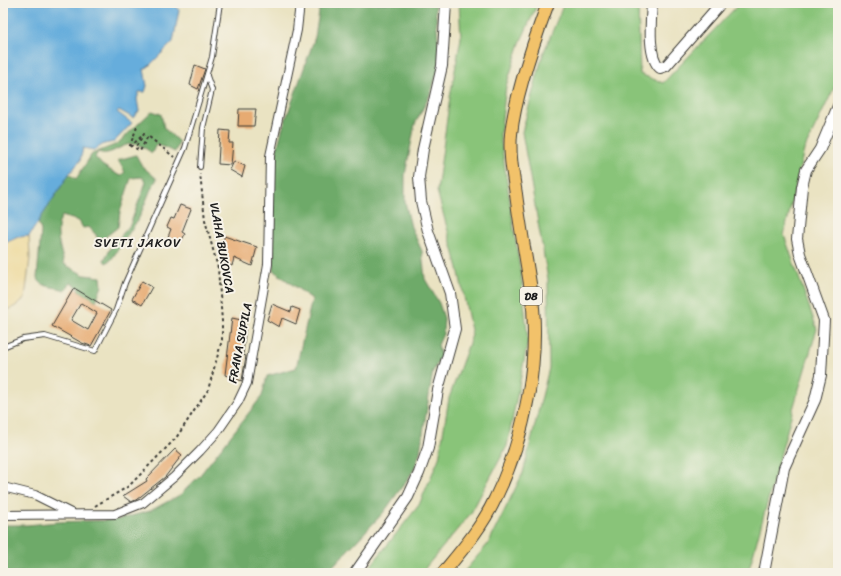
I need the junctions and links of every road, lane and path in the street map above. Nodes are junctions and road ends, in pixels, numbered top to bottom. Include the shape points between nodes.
1 (220, 3) edge
2 (300, 3) edge
3 (446, 3) edge
4 (548, 3) edge
5 (652, 3) edge
6 (721, 3) edge
7 (207, 76) junction
8 (838, 106) edge
9 (137, 127) dead end
10 (176, 159) dead end
11 (200, 167) joint
12 (3, 347) edge
13 (3, 487) edge
14 (3, 515) edge
15 (74, 515) junction
16 (85, 515) junction
17 (355, 573) edge
18 (443, 573) edge
19 (764, 573) edge

1 - 7 lane via 219,22
2 - 16 street, FRANA SUPILA via 297,30 270,156 268,264 247,383 238,402 218,431 174,477 143,503 115,514
3 - 17 street via 442,66 419,176 421,201 428,231 450,293 455,329 438,390 428,448 419,473 408,496
4 - 18 main road, D8 via 519,94 511,134 511,160 531,293 533,374 524,417 495,500 475,533
5 - 6 street via 652,53 655,64 660,68 666,66
7 - 11 lane via 212,90 203,128
7 - 12 lane via 184,148 124,283 116,310 94,351 45,336 23,339
8 - 19 street via 820,149 806,170 797,239 824,320 821,375 815,400 784,468
9 - 10 path via 129,148 144,134 135,148 140,150 148,136
11 - 16 path, VLAHA BUKOVCA via 205,220 218,268 222,321 222,340 208,390 176,438 129,486 107,500 98,502
13 - 15 street, FRANA SUPILA via 35,495
14 - 15 street
15 - 16 street, FRANA SUPILA

